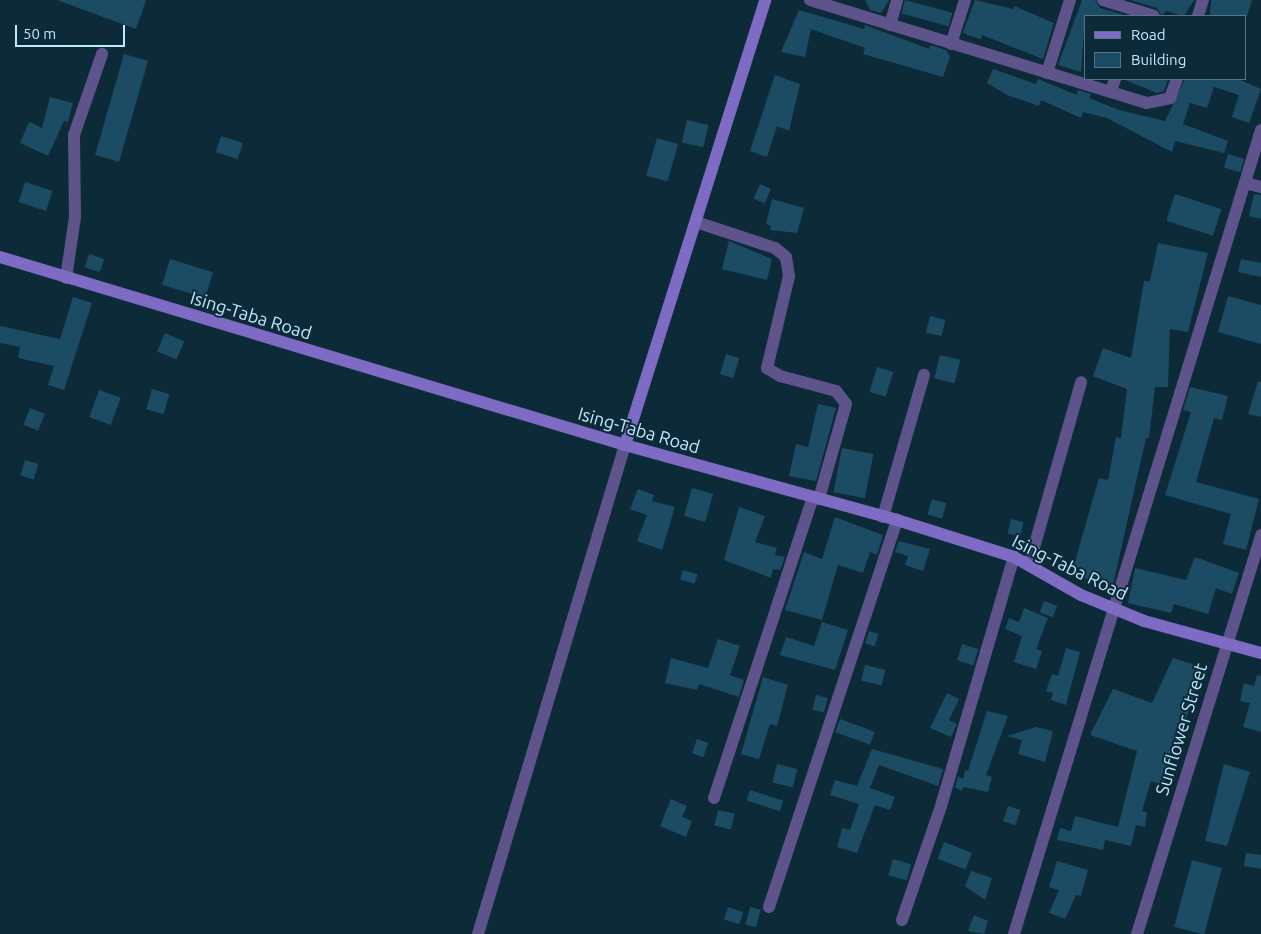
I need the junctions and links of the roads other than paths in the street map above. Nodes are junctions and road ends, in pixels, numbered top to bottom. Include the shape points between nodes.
1 (765, 0) edge
2 (810, 0) edge
3 (897, 0) edge
4 (965, 0) edge
5 (1070, 0) edge
6 (1103, 0) edge
7 (1203, 0) edge
8 (836, 4) edge
9 (1135, 13) edge
10 (1148, 15) edge
11 (1198, 15) edge
12 (890, 25) junction
13 (951, 44) junction
14 (102, 54) dead end
15 (1048, 73) junction
16 (1115, 80) edge
17 (1176, 80) edge
18 (1111, 92) junction
19 (1261, 130) edge
20 (1245, 182) junction
21 (1261, 188) edge
22 (696, 222) junction
23 (0, 257) edge
24 (66, 278) junction
25 (924, 375) dead end
26 (1081, 382) dead end
27 (625, 445) junction
28 (816, 498) junction
29 (884, 516) junction
30 (897, 520) junction
31 (1261, 535) edge
32 (1014, 557) junction
33 (1029, 565) junction
34 (1115, 610) junction
35 (1226, 643) junction
36 (1261, 654) edge
37 (714, 798) dead end
38 (769, 907) dead end
39 (902, 920) dead end
40 (478, 934) edge
41 (1014, 934) edge
42 (1137, 934) edge

1 - 22 street
2 - 8 street
3 - 12 street
4 - 13 street
5 - 15 street
6 - 9 street
7 - 11 street
8 - 12 street
9 - 10 street
12 - 13 street
13 - 15 street
14 - 24 street via 74,136 76,217
15 - 18 street
16 - 18 street
17 - 18 street via 1164,103 1147,103
19 - 20 street
20 - 21 street
20 - 34 street
22 - 27 street
22 - 28 street via 775,248 786,256 789,276 767,368 780,376 836,391 846,404
23 - 24 street, Ising-Taba Road
24 - 27 street, Ising-Taba Road
25 - 29 street
26 - 33 street
27 - 28 street, Ising-Taba Road
27 - 40 street
28 - 29 street, Ising-Taba Road
28 - 37 street
29 - 30 street, Ising-Taba Road
30 - 32 street, Ising-Taba Road
30 - 38 street
31 - 35 street, Sunflower Street
32 - 33 street, Ising-Taba Road
32 - 39 street via 941,806
33 - 34 street, Ising-Taba Road
34 - 35 street, Ising-Taba Road
34 - 41 street
35 - 36 street, Ising-Taba Road
35 - 42 street, Sunflower Street

